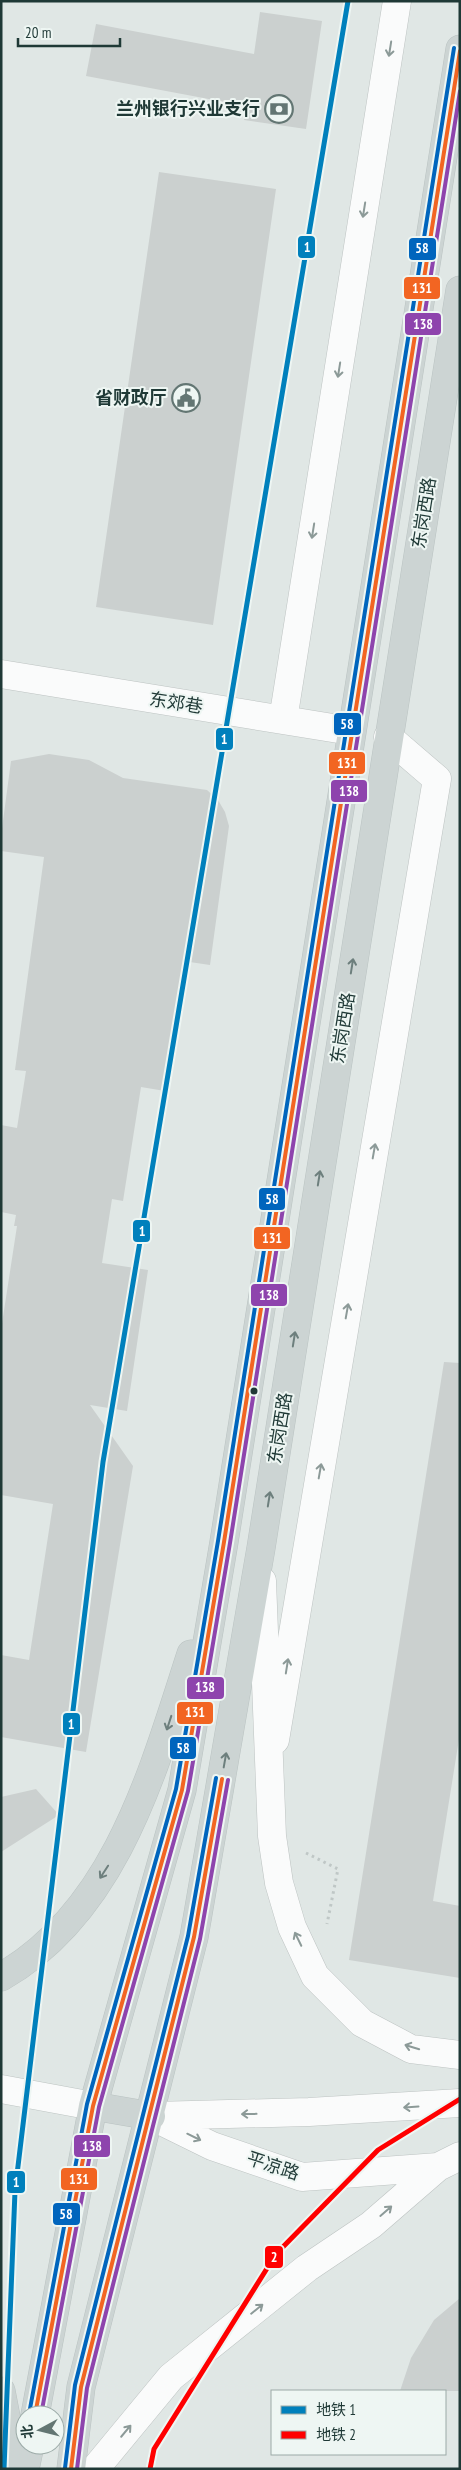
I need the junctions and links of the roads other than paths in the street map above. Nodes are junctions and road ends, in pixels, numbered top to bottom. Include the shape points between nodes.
1 (397, 1) edge
2 (460, 49) edge
3 (460, 290) edge
4 (1, 674) edge
5 (283, 720) junction
6 (351, 731) junction
7 (388, 737) junction
8 (224, 1542) junction
9 (261, 1548) junction
10 (271, 1766) junction
11 (1, 1976) edge
12 (460, 2055) edge
13 (1, 2089) edge
14 (460, 2103) edge
15 (93, 2106) junction
16 (151, 2116) junction
17 (449, 2161) edge
18 (1, 2391) edge
19 (37, 2405) edge
20 (28, 2455) edge
21 (6, 2469) edge
22 (25, 2469) edge
23 (71, 2469) edge
24 (95, 2469) edge

1 -> 5 street
2 - 6 main road
3 - 7 main road, 东岗西路
4 - 5 street, 东郊巷
5 - 6 street, 东郊巷
6 - 8 main road
9 -> 7 main road, 东岗西路
10 -> 7 street via 437,779
8 -> 11 main road via 150,1780 106,1869 86,1899 40,1951
8 - 15 main road via 182,1790
9 - 10 street
16 -> 9 main road, 东岗西路 via 194,1937
12 -> 10 street via 410,2049 362,2022 316,1976 292,1927 279,1882 272,1836
13 - 15 street, 平凉路
14 -> 16 street, 平凉路 via 318,2112
15 - 16 main road, 平凉路
15 - 19 main road
16 -> 17 street, 平凉路 via 212,2146 302,2177
16 - 23 main road, 东岗西路 via 81,2387
24 -> 17 street via 171,2377 307,2268 371,2225
18 - 21 main road via 6,2417
20 - 22 main road

